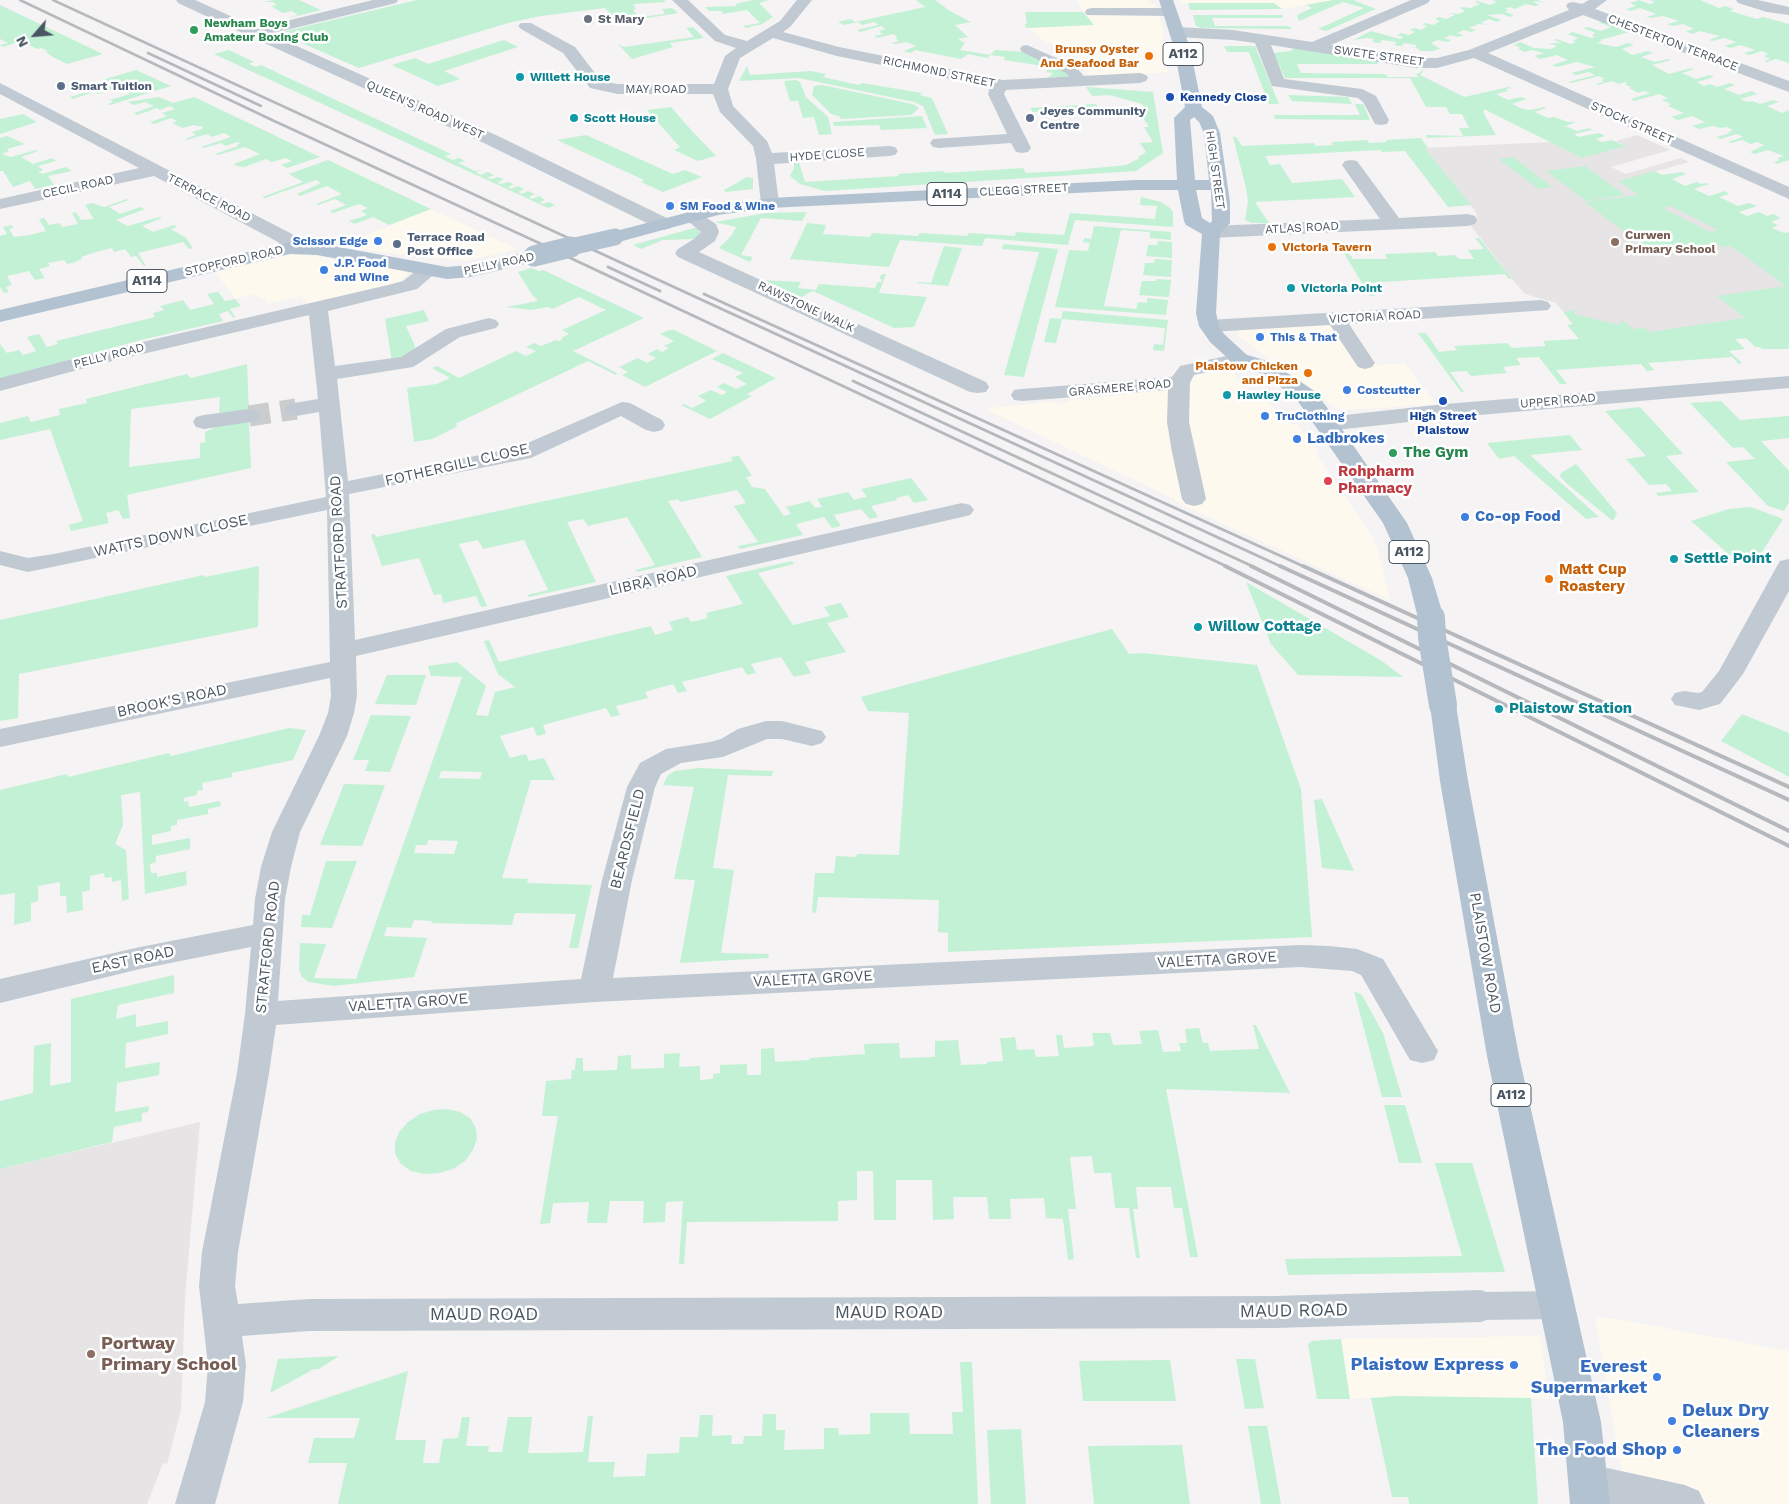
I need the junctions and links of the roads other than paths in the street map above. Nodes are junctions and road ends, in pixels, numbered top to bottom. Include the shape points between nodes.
1 (183, 0) edge
2 (391, 0) edge
3 (679, 0) edge
4 (805, 0) edge
5 (1423, 0) edge
6 (1556, 0) edge
7 (1600, 0) edge
8 (1743, 0) edge
9 (1168, 6) edge
10 (1584, 9) junction
11 (1789, 11) edge
12 (1092, 12) dead end
13 (526, 26) dead end
14 (1177, 32) junction
15 (254, 33) junction
16 (771, 33) junction
17 (1262, 39) junction
18 (747, 46) junction
19 (1314, 47) junction
20 (1026, 49) dead end
21 (1476, 54) junction
22 (1140, 78) dead end
23 (1082, 82) junction
24 (1002, 86) junction
25 (1789, 87) edge
26 (0, 88) edge
27 (720, 89) junction
28 (33, 106) junction
29 (1194, 109) junction
30 (8, 110) dead end
31 (1381, 120) dead end
32 (939, 143) dead end
33 (889, 151) dead end
34 (765, 159) junction
35 (1351, 165) dead end
36 (156, 170) junction
37 (1186, 185) junction
38 (1218, 185) junction
39 (1789, 194) edge
40 (770, 203) junction
41 (0, 204) edge
42 (692, 217) junction
43 (1468, 220) dead end
44 (1393, 223) junction
45 (664, 224) junction
46 (1211, 232) junction
47 (294, 248) junction
48 (428, 271) junction
49 (1541, 306) dead end
50 (318, 307) junction
51 (0, 316) edge
52 (1336, 319) junction
53 (489, 324) dead end
54 (1209, 326) junction
55 (1240, 359) junction
56 (1365, 363) dead end
57 (326, 374) junction
58 (1789, 382) edge
59 (1179, 383) junction
60 (0, 386) edge
61 (978, 387) dead end
62 (1022, 395) dead end
63 (329, 404) junction
64 (296, 409) tunnel mouth
65 (249, 416) tunnel mouth
66 (204, 422) dead end
67 (1327, 424) junction
68 (654, 425) dead end
69 (338, 495) junction
70 (1194, 499) dead end
71 (962, 510) dead end
72 (2, 558) edge
73 (1789, 566) edge
74 (344, 659) junction
75 (1684, 699) dead end
76 (812, 736) dead end
77 (0, 738) edge
78 (268, 933) junction
79 (595, 990) junction
80 (0, 991) edge
81 (261, 1014) junction
82 (1422, 1051) dead end
83 (1558, 1305) junction
84 (1480, 1306) joint
85 (221, 1321) junction
86 (1590, 1494) edge
87 (195, 1504) edge
88 (1685, 1504) edge

1 - 15 street, QUEEN'S ROAD WEST
2 - 15 street
3 - 18 street via 720,38
4 - 16 street via 785,24
5 - 19 street
6 - 10 street, CHESTERTON TERRACE
7 - 10 street, SWETE STREET
8 - 11 street
9 - 12 street
9 - 14 main road, HIGH STREET / A112
10 - 21 street, SWETE STREET
10 - 25 street, CHESTERTON TERRACE
13 - 27 street, MAY ROAD via 569,50 596,85 618,89
14 - 17 street, SWETE STREET
14 - 29 main road, HIGH STREET / A112
15 - 45 street, QUEEN'S ROAD WEST via 492,140
16 - 18 street
16 - 24 street, RICHMOND STREET via 837,51
17 - 19 street, SWETE STREET
17 - 31 street via 1278,83 1362,94 1370,99
18 - 27 street via 733,56
19 - 21 street, SWETE STREET via 1416,63 1446,62
20 - 23 street via 1071,70
21 - 39 street, STOCK STREET
22 - 23 street, RICHMOND STREET
23 - 24 street, RICHMOND STREET
24 - 32 street via 996,94 1019,143
26 - 28 street, TERRACE ROAD
27 - 34 street via 726,108 761,145
28 - 30 street
28 - 36 street, TERRACE ROAD
29 - 37 main road, HIGH STREET via 1182,118
29 - 38 main road, HIGH STREET / A112 via 1209,124
33 - 34 street, HYDE CLOSE
34 - 40 street
35 - 44 street
36 - 41 street, CECIL ROAD
36 - 47 street, TERRACE ROAD via 285,238
37 - 38 main road, CLEGG STREET / A114
37 - 40 main road, CLEGG STREET / A114
37 - 46 main road, HIGH STREET via 1193,221
38 - 46 main road, HIGH STREET / A112 via 1222,223
40 - 42 main road, PELLY ROAD / A114
42 - 45 main road, PELLY ROAD / A114
42 - 61 street, RAWSTONE WALK via 710,232 701,243 685,252
43 - 44 street, ATLAS ROAD
44 - 46 street, ATLAS ROAD
45 - 48 main road, PELLY ROAD / A114, bridge via 461,272
46 - 54 main road, HIGH STREET / A112 via 1206,313
47 - 48 main road, A114 via 318,249
47 - 51 main road, STOPFORD ROAD / A114
48 - 50 street, PELLY ROAD via 410,285
49 - 52 street, VICTORIA ROAD
50 - 57 street, STRATFORD ROAD
50 - 60 street, PELLY ROAD via 95,359
52 - 54 street, VICTORIA ROAD
52 - 56 street
53 - 57 street via 453,333 406,363
54 - 55 main road
55 - 59 street, GRASMERE ROAD via 1187,370
55 - 67 main road via 1254,380 1305,416
57 - 63 street, STRATFORD ROAD
58 - 67 street, UPPER ROAD
59 - 62 street, GRASMERE ROAD
59 - 70 street via 1178,422
63 - 64 street
63 - 69 street, STRATFORD ROAD
65 - 66 street
67 - 83 main road, PLAISTOW ROAD / A112, bridge via 1395,524 1420,578 1431,618 1456,790 1504,1056
68 - 69 street, FOTHERGILL CLOSE via 622,408 523,453 372,484
69 - 72 street, WATTS DOWN CLOSE via 54,561 28,565
69 - 74 street, STRATFORD ROAD
71 - 74 street, LIBRA ROAD
73 - 75 street via 1730,674 1711,698 1699,702
74 - 77 street, BROOK'S ROAD
74 - 78 street, STRATFORD ROAD via 341,713 286,832 276,867
76 - 79 street, BEARDSFIELD via 766,730 713,751 676,755 650,769 641,787 617,880
78 - 80 street, EAST ROAD via 140,958
78 - 81 street, STRATFORD ROAD
79 - 81 street, VALETTA GROVE
79 - 82 street, VALETTA GROVE via 1300,956 1350,959 1372,967
81 - 85 street, STRATFORD ROAD via 220,1252 217,1286
83 - 84 street, MAUD ROAD
83 - 86 main road, PLAISTOW ROAD / A112 via 1582,1422
84 - 85 street, MAUD ROAD via 1275,1312 309,1315
85 - 87 street, STRATFORD ROAD via 227,1364 224,1402
86 - 88 street

